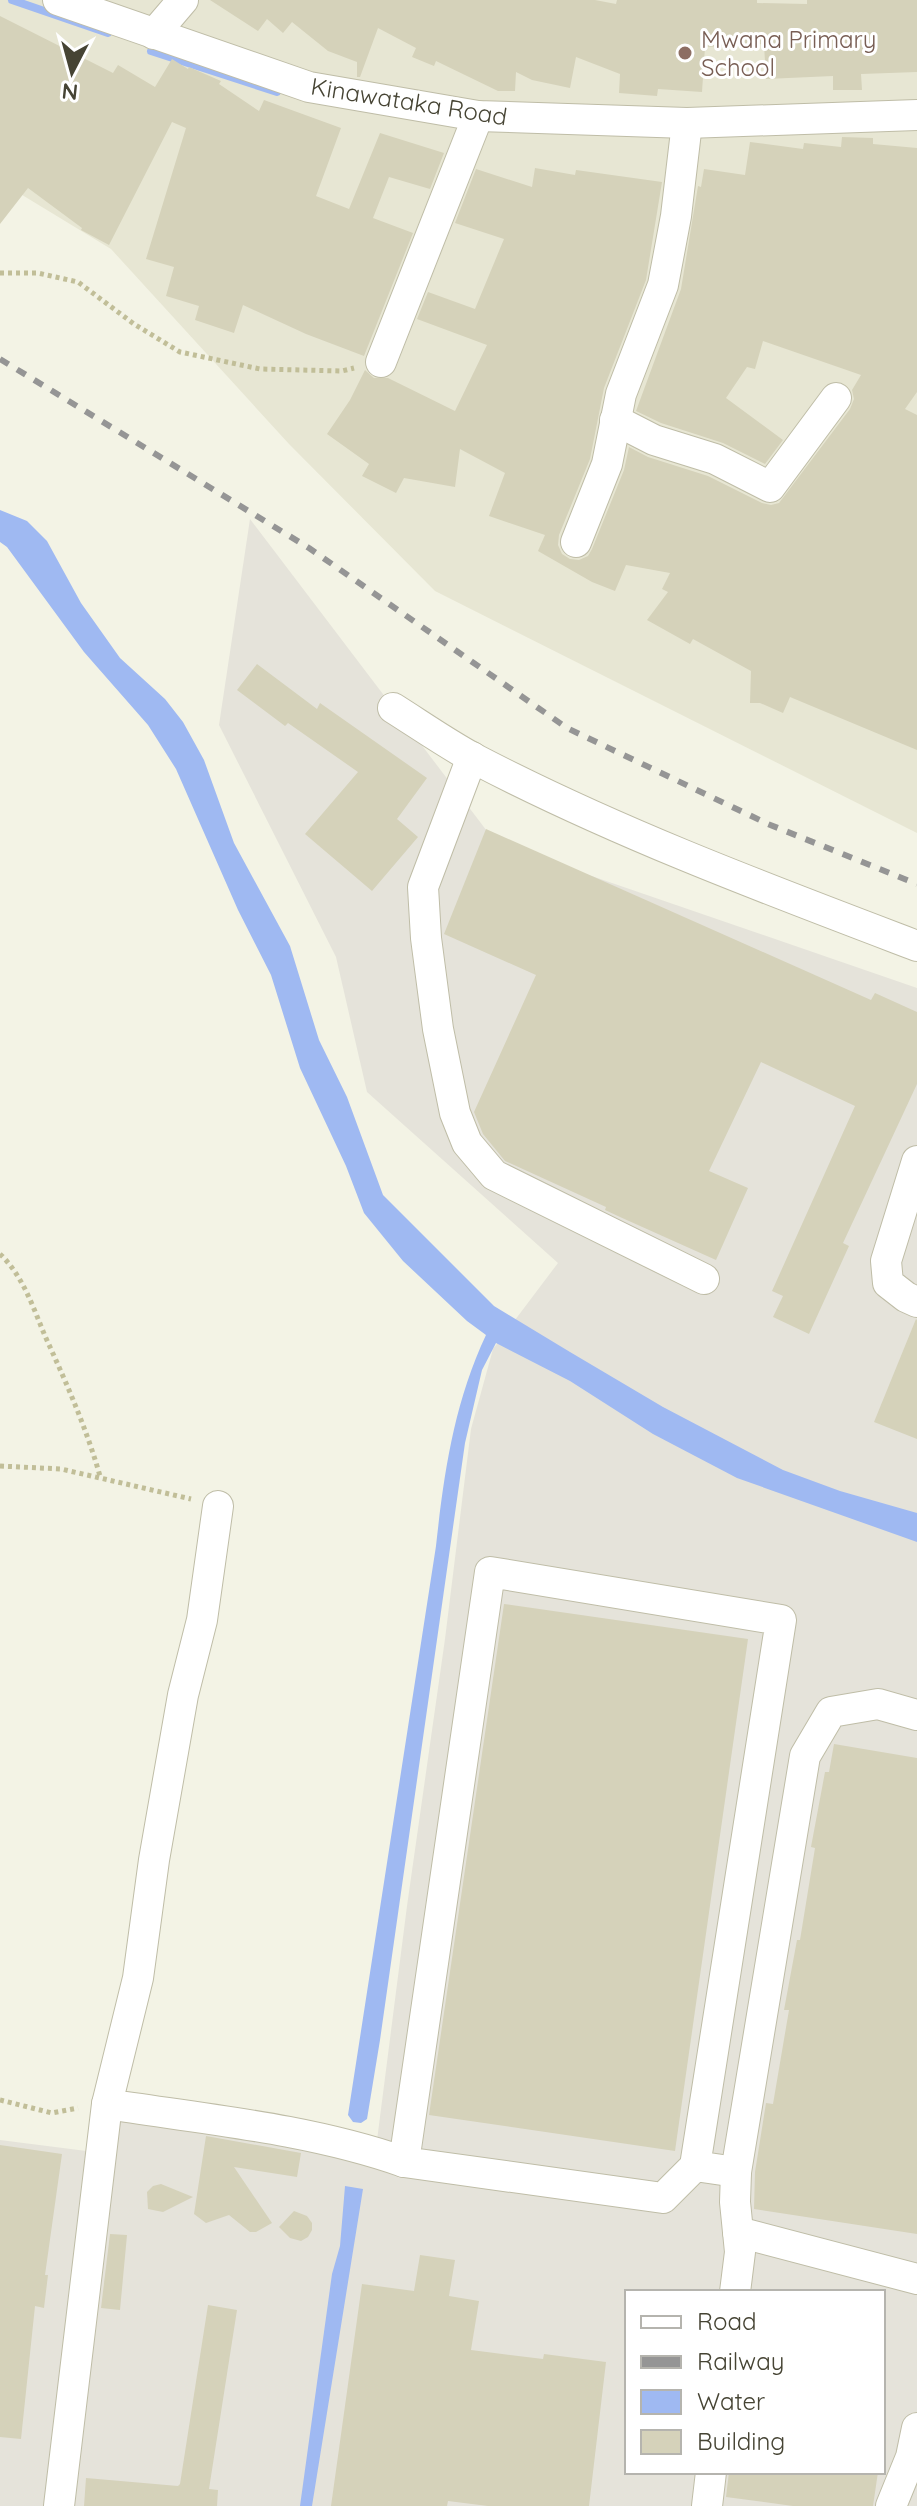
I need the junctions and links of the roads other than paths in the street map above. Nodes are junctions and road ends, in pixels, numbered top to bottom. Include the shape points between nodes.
1 (183, 0) edge
2 (76, 3) edge
3 (154, 34) junction
4 (917, 115) edge
5 (478, 116) junction
6 (687, 123) junction
7 (381, 362) road end
8 (836, 398) dead end
9 (615, 420) junction
10 (576, 542) dead end
11 (393, 708) dead end
12 (472, 757) junction
13 (917, 946) edge
14 (917, 1161) edge
15 (704, 1279) dead end
16 (917, 1302) edge
17 (218, 1506) road end
18 (917, 1715) edge
19 (107, 2104) junction
20 (404, 2162) junction
21 (695, 2166) junction
22 (736, 2172) junction
23 (738, 2232) junction
24 (917, 2279) edge
25 (735, 2290) edge
26 (917, 2428) edge
27 (711, 2474) edge
28 (59, 2506) edge
29 (707, 2506) edge
30 (891, 2506) edge

1 - 3 street
2 - 3 street, Kinawataka Road
3 - 5 street, Kinawataka Road via 309,87
4 - 6 street, Kinawataka Road
5 - 6 street, Kinawataka Road
5 - 7 street
6 - 9 street via 663,285
8 - 9 street via 770,487
9 - 10 street via 607,464
11 - 12 street
12 - 13 street via 625,830
12 - 15 street via 423,887 438,1029 455,1113 467,1143 494,1175
14 - 16 street via 886,1261 888,1283
17 - 19 street via 138,1978
18 - 22 street via 878,1704 831,1712 805,1756
19 - 20 street via 280,2132
19 - 28 street
20 - 21 street via 663,2198
20 - 21 street via 490,1572 781,1620
21 - 22 street
22 - 23 street
23 - 24 street
23 - 25 street
26 - 30 street
27 - 29 street

